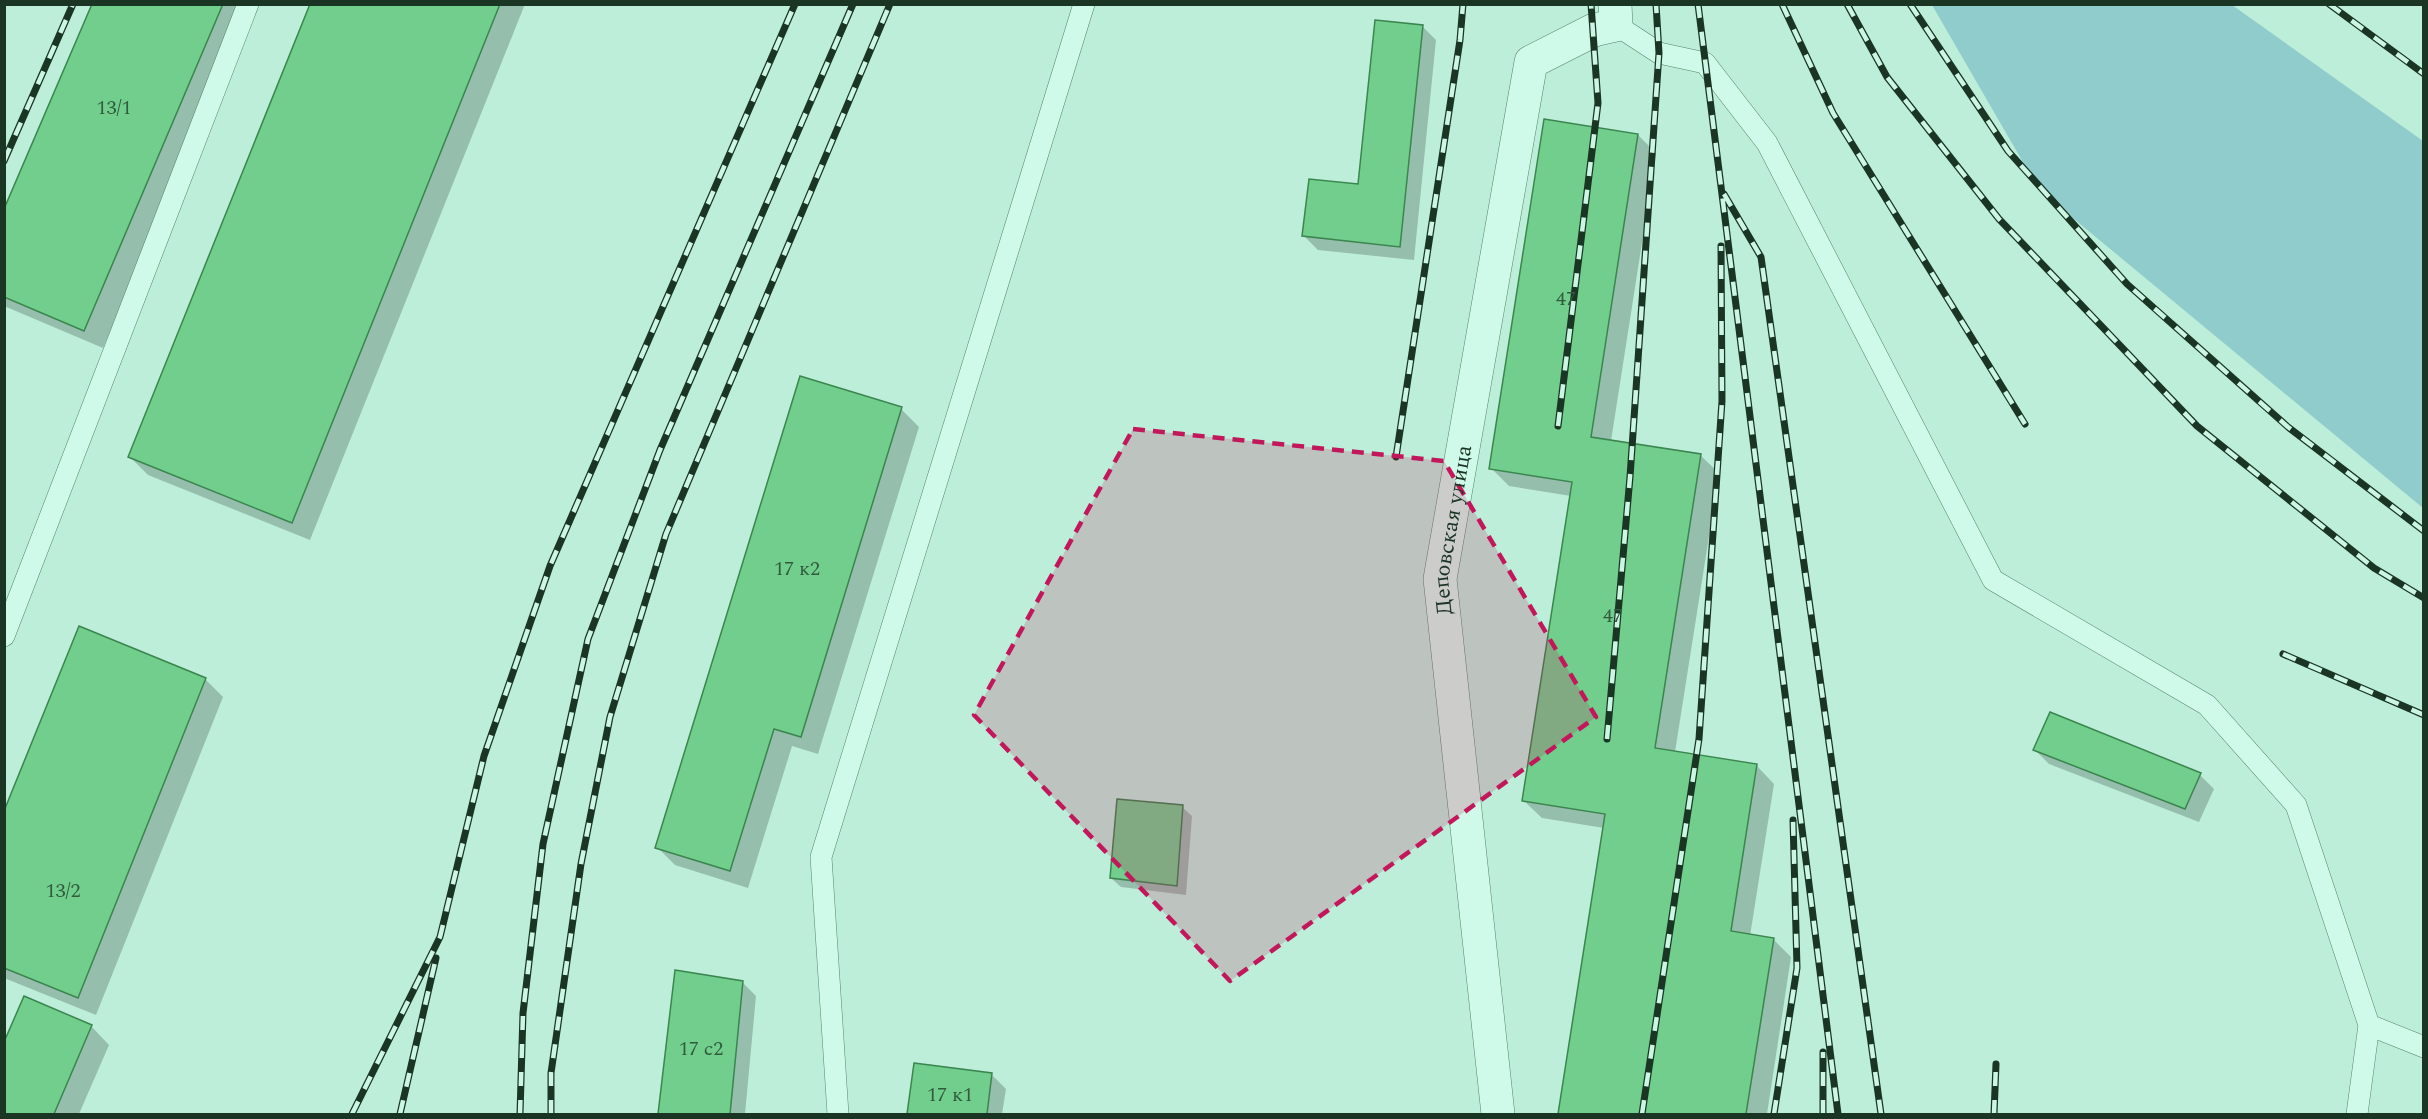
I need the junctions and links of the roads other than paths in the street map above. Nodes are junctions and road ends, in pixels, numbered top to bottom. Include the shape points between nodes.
1 (248, 4) edge
2 (1084, 4) edge
3 (1616, 15) edge
4 (4, 636) edge
5 (2370, 1025) junction
6 (2424, 1047) edge
7 (838, 1114) edge
8 (1498, 1114) edge
9 (2357, 1114) edge

1 - 4 lane
2 - 7 lane via 821,858
3 - 5 lane via 1659,53 1705,63 1767,143 1993,580 2207,705 2296,805
3 - 8 street, Деповская улица via 1531,62 1440,579
5 - 6 lane
5 - 9 lane

